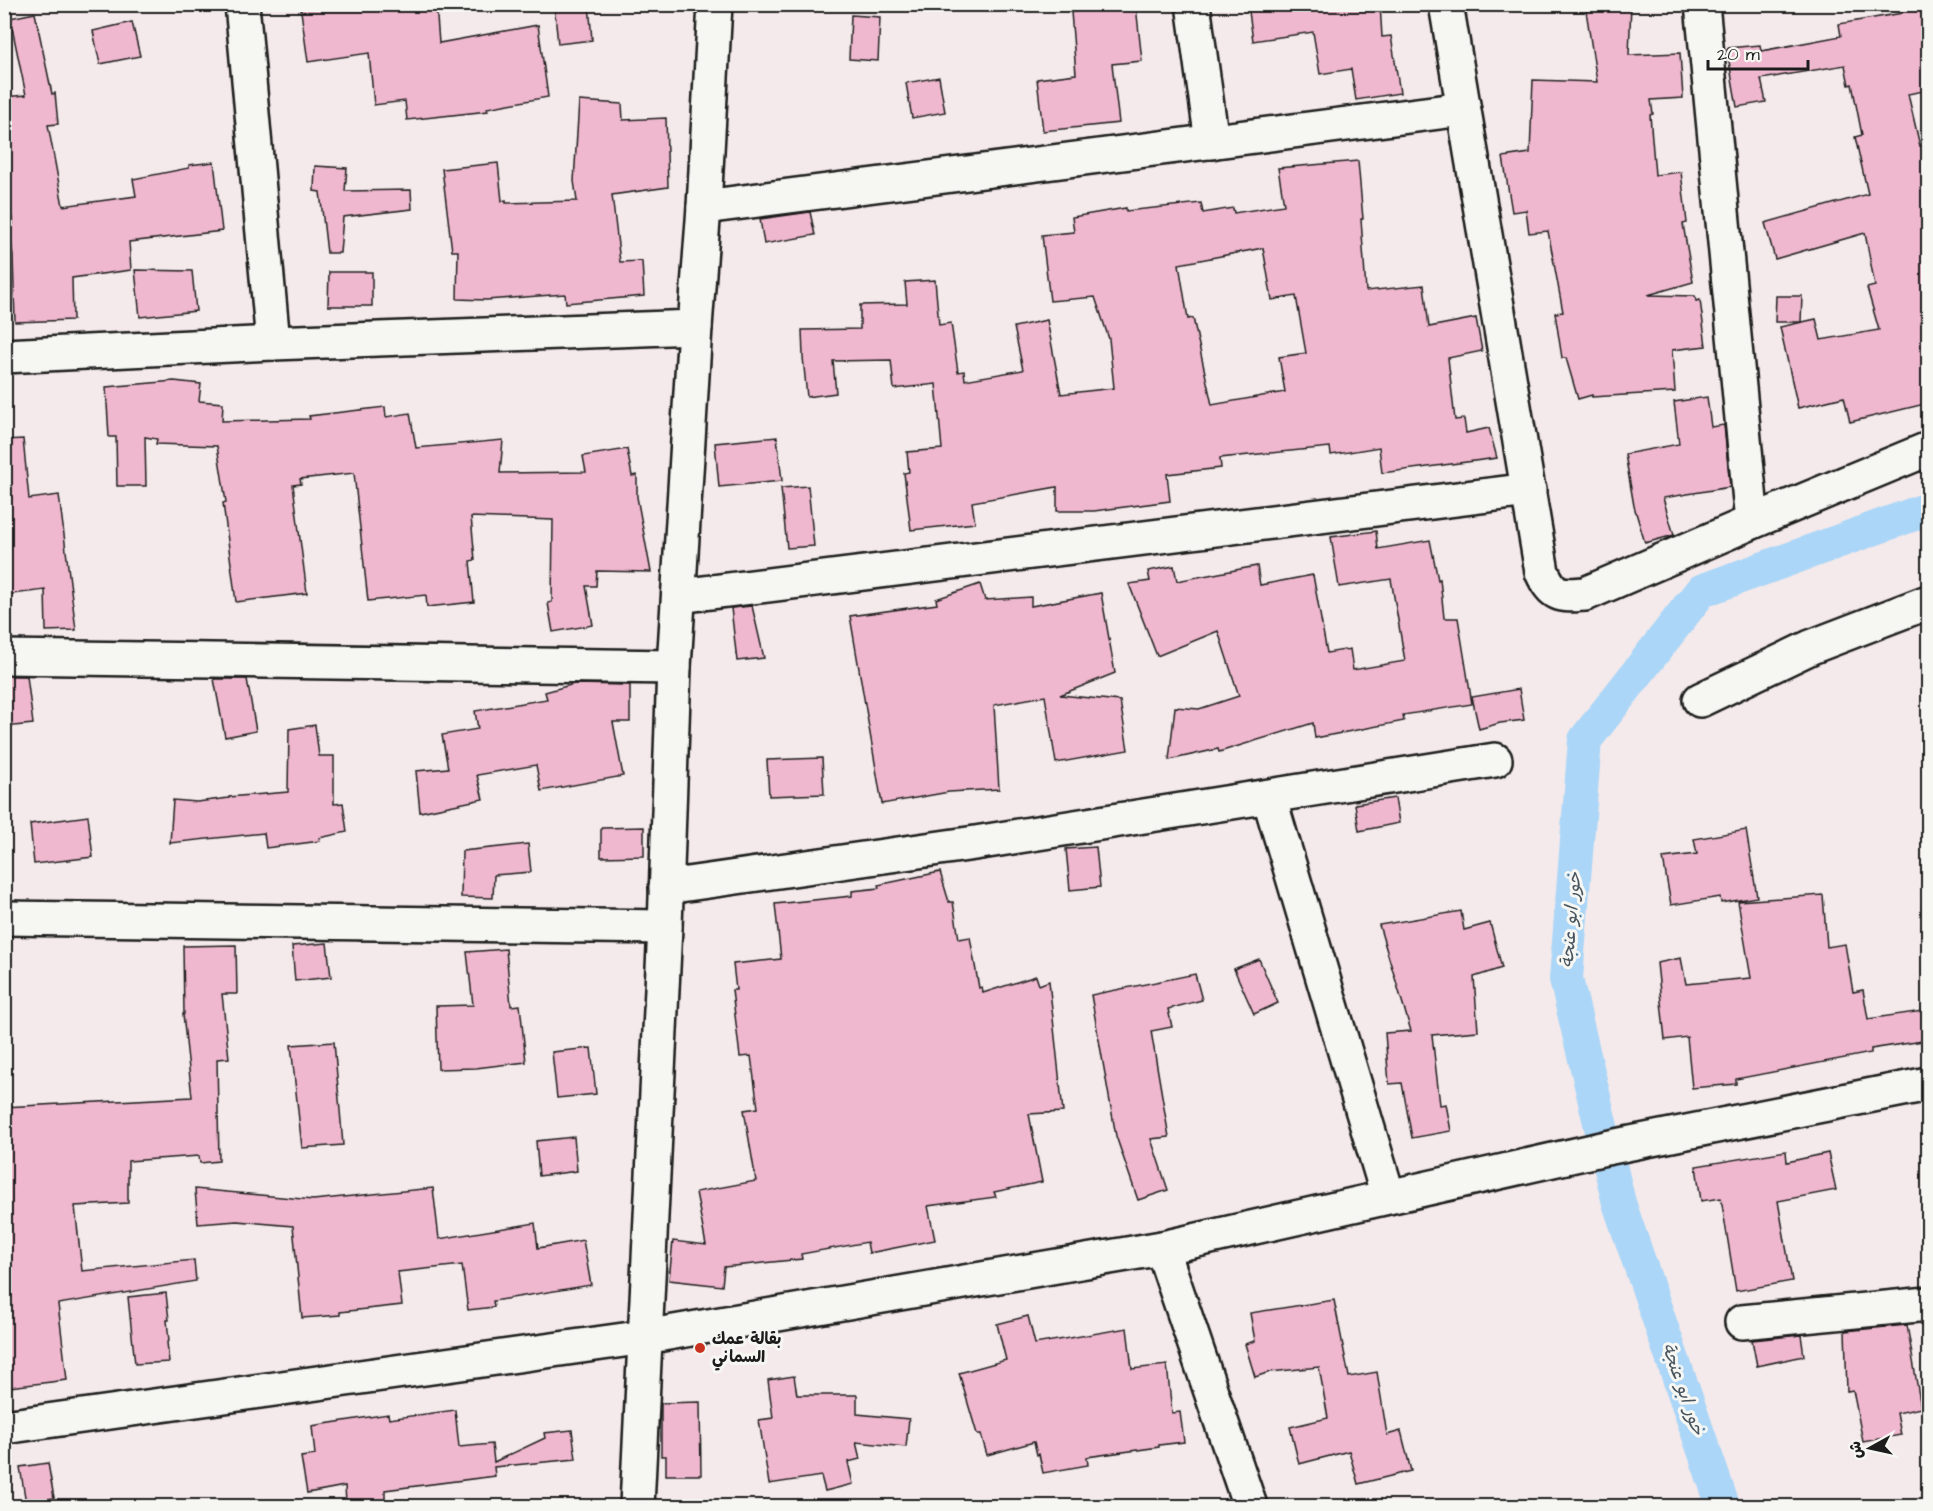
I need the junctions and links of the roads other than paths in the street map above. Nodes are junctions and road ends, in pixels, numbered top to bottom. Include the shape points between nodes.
1 (242, 4) edge
2 (715, 4) edge
3 (1193, 4) edge
4 (1446, 4) edge
5 (1703, 5) edge
6 (1463, 109) junction
7 (1212, 142) junction
8 (705, 207) junction
9 (695, 327) junction
10 (273, 343) junction
11 (4, 356) edge
12 (1929, 449) edge
13 (1529, 489) junction
14 (1752, 522) junction
15 (679, 596) junction
16 (1929, 602) edge
17 (4, 657) edge
18 (674, 667) junction
19 (1700, 700) dead end
20 (1495, 760) dead end
21 (1269, 797) junction
22 (666, 886) junction
23 (4, 918) edge
24 (665, 927) junction
25 (1929, 1084) edge
26 (1388, 1196) junction
27 (1162, 1248) junction
28 (1928, 1305) edge
29 (1742, 1322) dead end
30 (645, 1337) junction
31 (4, 1427) edge
32 (637, 1506) edge
33 (1250, 1506) edge

1 - 10 street
2 - 8 street
3 - 7 street
4 - 6 street
5 - 14 street
6 - 7 street
6 - 13 street
7 - 8 street
8 - 9 street
9 - 10 street
9 - 15 street
10 - 11 street
12 - 14 street
13 - 14 street via 1542,572 1549,587 1559,594 1585,594
13 - 15 street
15 - 18 street
16 - 19 street via 1811,646
17 - 18 street
18 - 22 street
20 - 21 street
21 - 22 street
21 - 26 street
22 - 24 street
23 - 24 street
24 - 30 street
25 - 26 street
26 - 27 street
27 - 30 street
27 - 33 street
28 - 29 street
30 - 31 street
30 - 32 street

